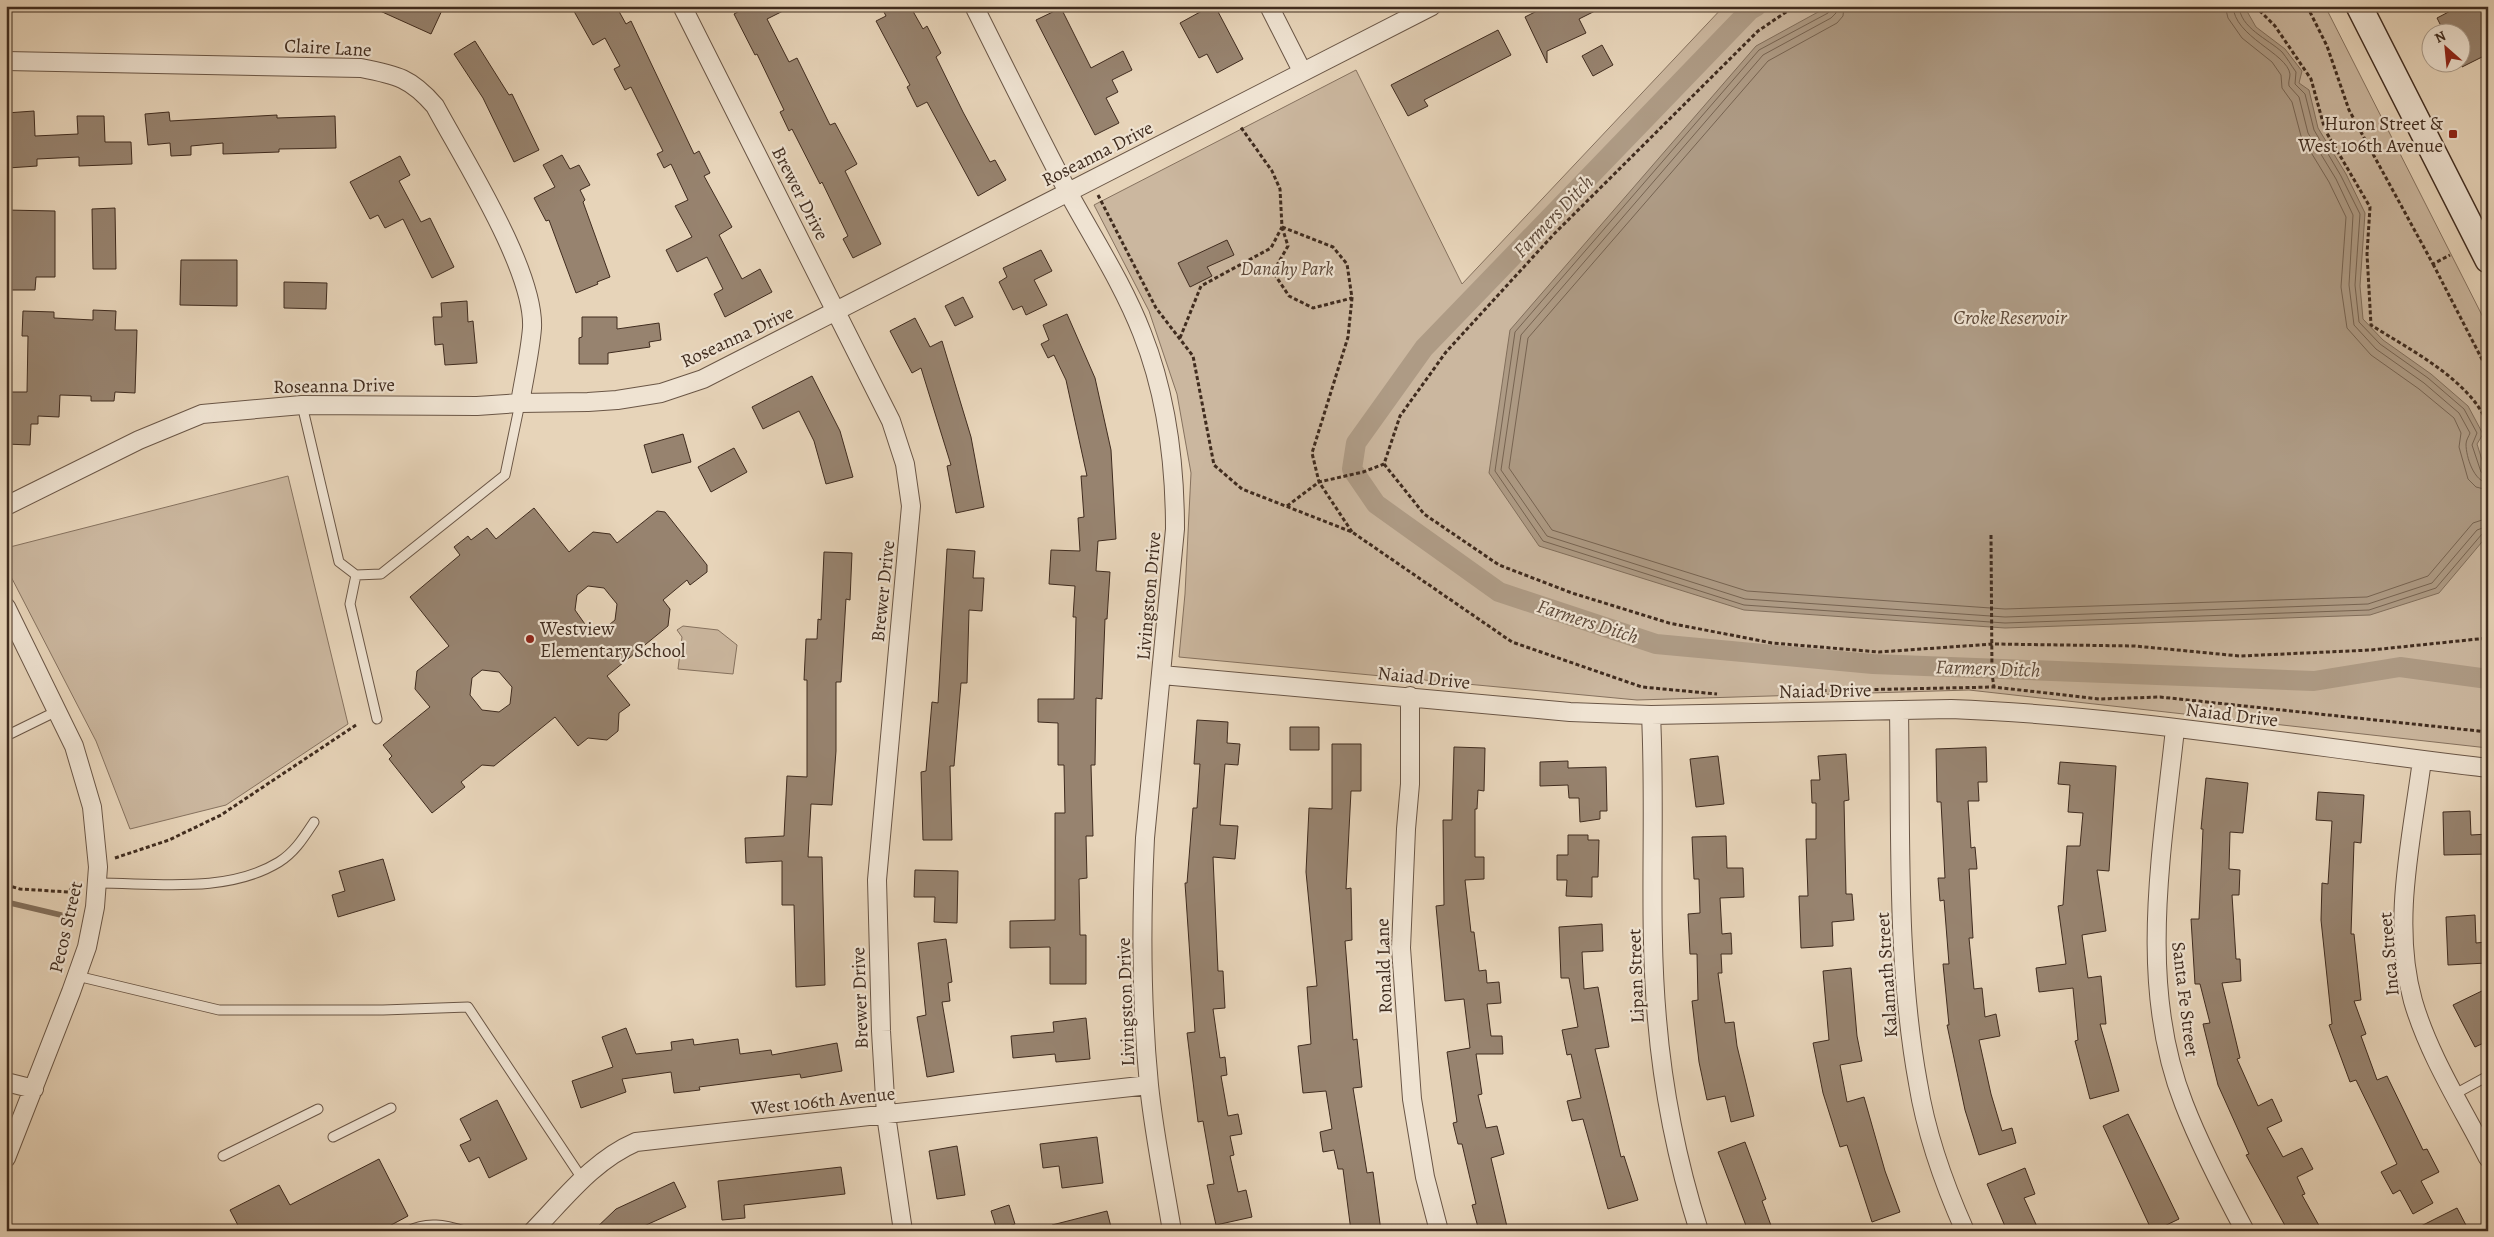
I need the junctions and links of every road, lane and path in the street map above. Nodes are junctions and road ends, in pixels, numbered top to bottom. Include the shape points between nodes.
1 (682, 6) edge
2 (974, 6) edge
3 (1269, 6) edge
4 (1432, 6) edge
5 (1795, 6) edge
6 (2255, 6) edge
7 (2307, 6) edge
8 (2359, 6) edge
9 (6, 61) edge
10 (1302, 72) junction
11 (1232, 130) dead end
12 (1091, 180) junction
13 (1068, 191) junction
14 (1108, 193) dead end
15 (1099, 197) junction
16 (1282, 227) junction
17 (2450, 255) dead end
18 (2488, 260) edge
19 (2433, 264) junction
20 (1352, 298) junction
21 (837, 311) junction
22 (1180, 339) junction
23 (2488, 371) edge
24 (520, 403) junction
25 (302, 405) junction
26 (2488, 425) edge
27 (1384, 464) junction
28 (1319, 482) junction
29 (6, 506) edge
30 (1287, 507) junction
31 (1352, 532) junction
32 (1991, 535) dead end
33 (356, 575) junction
34 (6, 607) edge
35 (2488, 638) edge
36 (1993, 644) junction
37 (1162, 675) junction
38 (1994, 688) junction
39 (1801, 692) dead end
40 (1722, 694) dead end
41 (1410, 696) junction
42 (1899, 710) junction
43 (57, 711) junction
44 (1651, 715) junction
45 (377, 719) dead end
46 (356, 725) dead end
47 (2175, 729) junction
48 (2488, 732) edge
49 (6, 736) edge
50 (2422, 760) junction
51 (2488, 768) edge
52 (314, 822) dead end
53 (98, 875) junction
54 (6, 885) edge
55 (76, 976) junction
56 (2488, 1076) edge
57 (6, 1082) edge
58 (1149, 1085) junction
59 (34, 1089) junction
60 (2455, 1094) junction
61 (391, 1108) dead end
62 (318, 1109) dead end
63 (886, 1115) junction
64 (333, 1137) dead end
65 (223, 1156) dead end
66 (6, 1158) edge
67 (2488, 1158) edge
68 (583, 1180) junction
69 (408, 1231) edge
70 (465, 1231) edge
71 (533, 1231) edge
72 (903, 1231) edge
73 (1172, 1231) edge
74 (1439, 1231) edge
75 (1699, 1231) edge
76 (1965, 1231) edge
77 (2245, 1231) edge

1 - 21 street, Brewer Drive
2 - 13 street, Livingston Drive
3 - 10 street
4 - 10 street, Roseanna Drive
5 - 27 path via 1751,38 1554,234 1453,345 1400,416
6 - 26 path via 2275,26 2311,79 2325,130 2370,207 2367,254 2371,325 2464,389
7 - 19 path via 2327,46 2349,110
8 - 18 main road
9 - 24 street, Claire Lane via 361,68 405,79 435,106 521,273 532,327
10 - 12 street, Roseanna Drive
11 - 16 path via 1241,125 1272,171 1280,189
12 - 13 street, Roseanna Drive
12 - 15 path
13 - 21 street, Roseanna Drive
13 - 37 street, Livingston Drive via 1130,304 1142,332 1167,421 1175,494 1175,529
14 - 15 path
15 - 22 path via 1156,308
16 - 20 path via 1333,247 1347,264
16 - 20 path via 1288,246 1273,272 1289,296 1313,308
16 - 22 path via 1271,248 1201,286
17 - 19 path
19 - 23 path
20 - 28 path via 1348,337 1312,453
21 - 24 street, Roseanna Drive via 721,371 661,392 598,402
21 - 63 street, Brewer Drive via 900,444 911,506 877,880
22 - 30 path via 1193,356 1214,465 1242,489
24 - 25 street, Roseanna Drive via 477,406
24 - 33 lane via 505,475 381,574
25 - 29 street, Roseanna Drive via 202,414 139,440
25 - 33 lane via 339,562
27 - 28 path
27 - 36 path via 1424,514 1499,565 1572,593 1669,623 1772,643 1879,652
28 - 30 path
28 - 31 path
30 - 31 path
31 - 40 path via 1512,642 1642,687
32 - 36 path
33 - 45 lane via 350,604
34 - 43 street, Pecos Street
35 - 36 path via 2372,650 2240,656 2135,646
36 - 38 path
37 - 41 street, Naiad Drive
37 - 58 street, Livingston Drive via 1143,886 1144,1014
38 - 39 path
38 - 48 path via 2099,699 2160,698
41 - 44 street, Naiad Drive via 1532,710
41 - 74 street, Ronald Lane via 1410,784 1401,948 1412,1099 1425,1177
42 - 44 street, Naiad Drive
42 - 47 street, Naiad Drive via 1993,710
42 - 76 street, Kalamath Street via 1903,912 1907,1005 1913,1053 1933,1145
43 - 49 lane
43 - 53 street, Pecos Street via 74,746 86,782 92,807
44 - 75 street, Lipan Street via 1656,1018 1670,1128
46 - 53 path via 220,815 169,840 112,860
47 - 50 street, Naiad Drive
47 - 77 street, Santa Fe Street via 2157,911 2158,979 2165,1032 2183,1103
50 - 51 street, Naiad Drive
50 - 60 street, Inca Street via 2405,897 2405,944 2413,1001
52 - 53 lane via 298,846 280,862 227,881 202,883
53 - 54 path via 68,892
53 - 55 street, Pecos Street via 90,931
55 - 59 street, Pecos Street
55 - 68 lane via 219,1010 468,1007
56 - 60 lane
57 - 59 street
58 - 63 street, West 106th Avenue
58 - 73 street, Livingston Drive
59 - 66 street, Pecos Street
60 - 67 street, Inca Street
61 - 64 lane
62 - 65 lane
63 - 68 street, West 106th Avenue via 636,1142 620,1149
63 - 72 street, Brewer Drive
68 - 71 street, West 106th Avenue
69 - 70 lane via 440,1224

